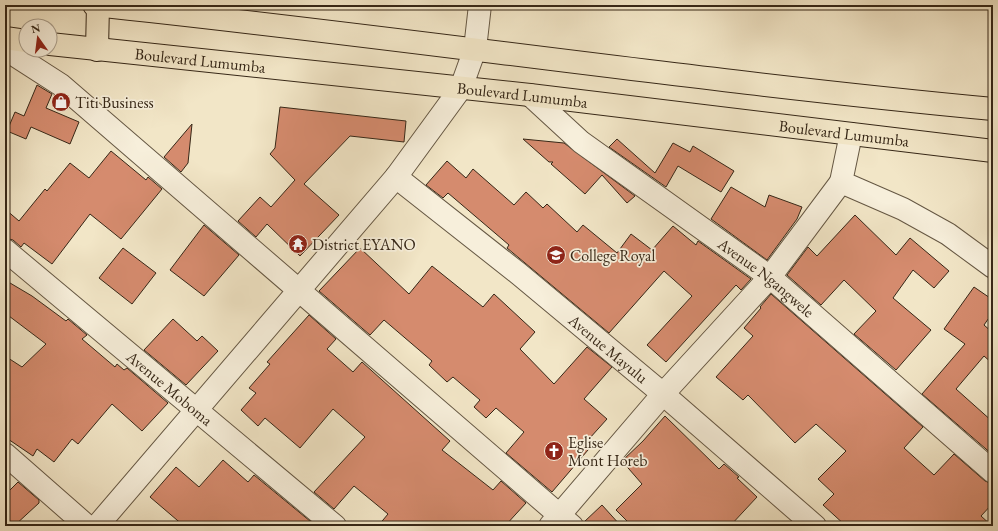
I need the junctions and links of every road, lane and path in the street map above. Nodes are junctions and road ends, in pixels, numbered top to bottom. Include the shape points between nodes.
1 (94, 5) edge
2 (480, 5) edge
3 (98, 6) edge
4 (5, 38) edge
5 (18, 40) edge
6 (58, 45) edge
7 (5, 48) edge
8 (475, 49) junction
9 (97, 50) junction
10 (462, 88) junction
11 (530, 95) junction
12 (993, 109) edge
13 (851, 134) junction
14 (993, 151) edge
15 (396, 177) junction
16 (841, 182) junction
17 (5, 250) edge
18 (993, 267) edge
19 (770, 277) junction
20 (299, 292) junction
21 (663, 394) junction
22 (195, 410) junction
23 (5, 454) edge
24 (993, 472) edge
25 (560, 523) edge
26 (87, 526) edge
27 (97, 526) edge
28 (335, 526) edge
29 (815, 526) edge

1 - 3 highway
2 - 8 street
3 - 8 highway
3 - 9 highway
4 - 5 highway
6 - 9 highway, Boulevard Lumumba
7 - 20 street via 61,85
8 - 10 street
8 - 12 highway via 854,96
9 - 10 highway, Boulevard Lumumba
10 - 11 highway, Boulevard Lumumba
10 - 15 street
11 - 13 highway, Boulevard Lumumba
11 - 19 street, Avenue Ngangwele via 581,142
13 - 14 highway, Boulevard Lumumba
13 - 16 street
15 - 20 street
15 - 21 street, Avenue Mayulu via 519,274
16 - 18 street via 903,209 948,234
16 - 19 street
17 - 22 street, Avenue Moboma
19 - 21 street
19 - 24 street, Avenue Ngangwele
20 - 22 street
20 - 25 street
21 - 25 street
21 - 29 street, Avenue Mayulu
22 - 27 street
22 - 28 street, Avenue Moboma
23 - 26 street

